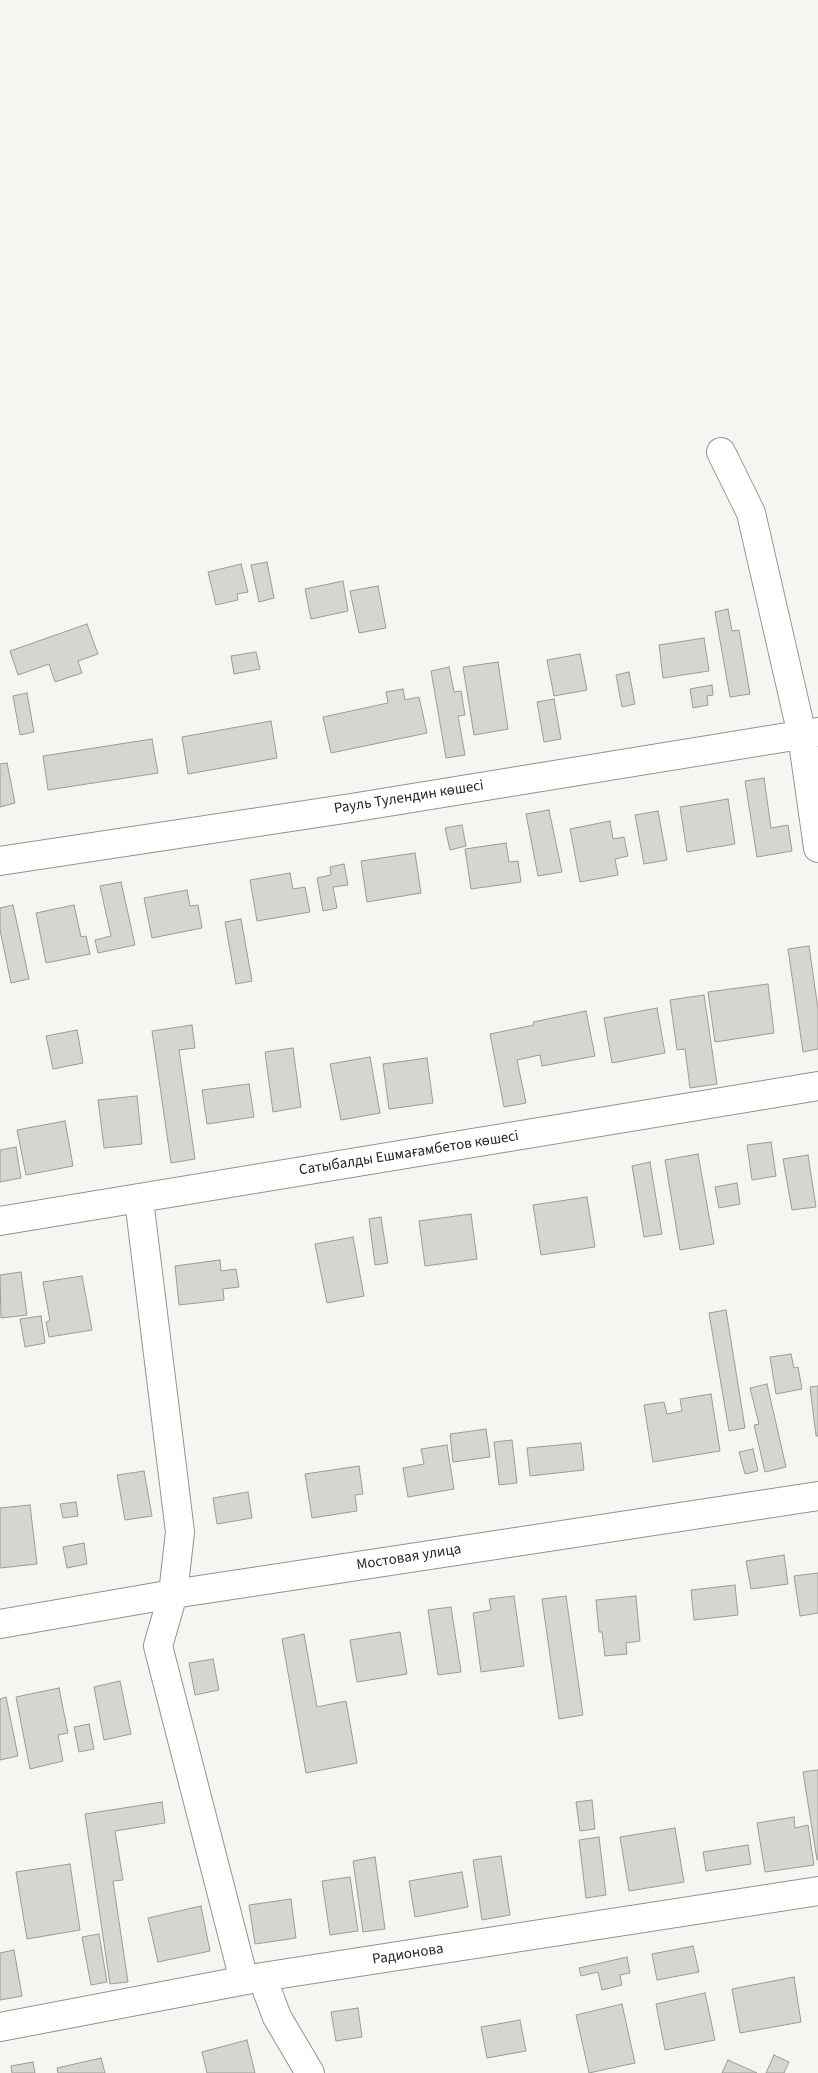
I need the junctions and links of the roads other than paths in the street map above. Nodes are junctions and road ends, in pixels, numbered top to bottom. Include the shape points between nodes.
1 (721, 452) dead end
2 (810, 733) edge
3 (818, 848) edge
4 (0, 861) edge
5 (818, 1086) edge
6 (139, 1200) junction
7 (0, 1221) edge
8 (818, 1496) edge
9 (173, 1594) junction
10 (0, 1624) edge
11 (818, 1891) edge
12 (253, 1979) junction
13 (0, 2028) edge
14 (310, 2073) edge

1 - 2 street via 750,513
2 - 3 street
2 - 4 street, Рауль Тулендин көшесі
5 - 6 street, Сатыбалды Ешмағамбетов көшесі
6 - 7 street, Сатыбалды Ешмағамбетов көшесі
6 - 9 street via 180,1532
8 - 9 street, Мостовая улица
9 - 10 street, Мостовая улица
9 - 12 street via 158,1646
11 - 12 street, Радионова
12 - 13 street, Радионова
12 - 14 street

